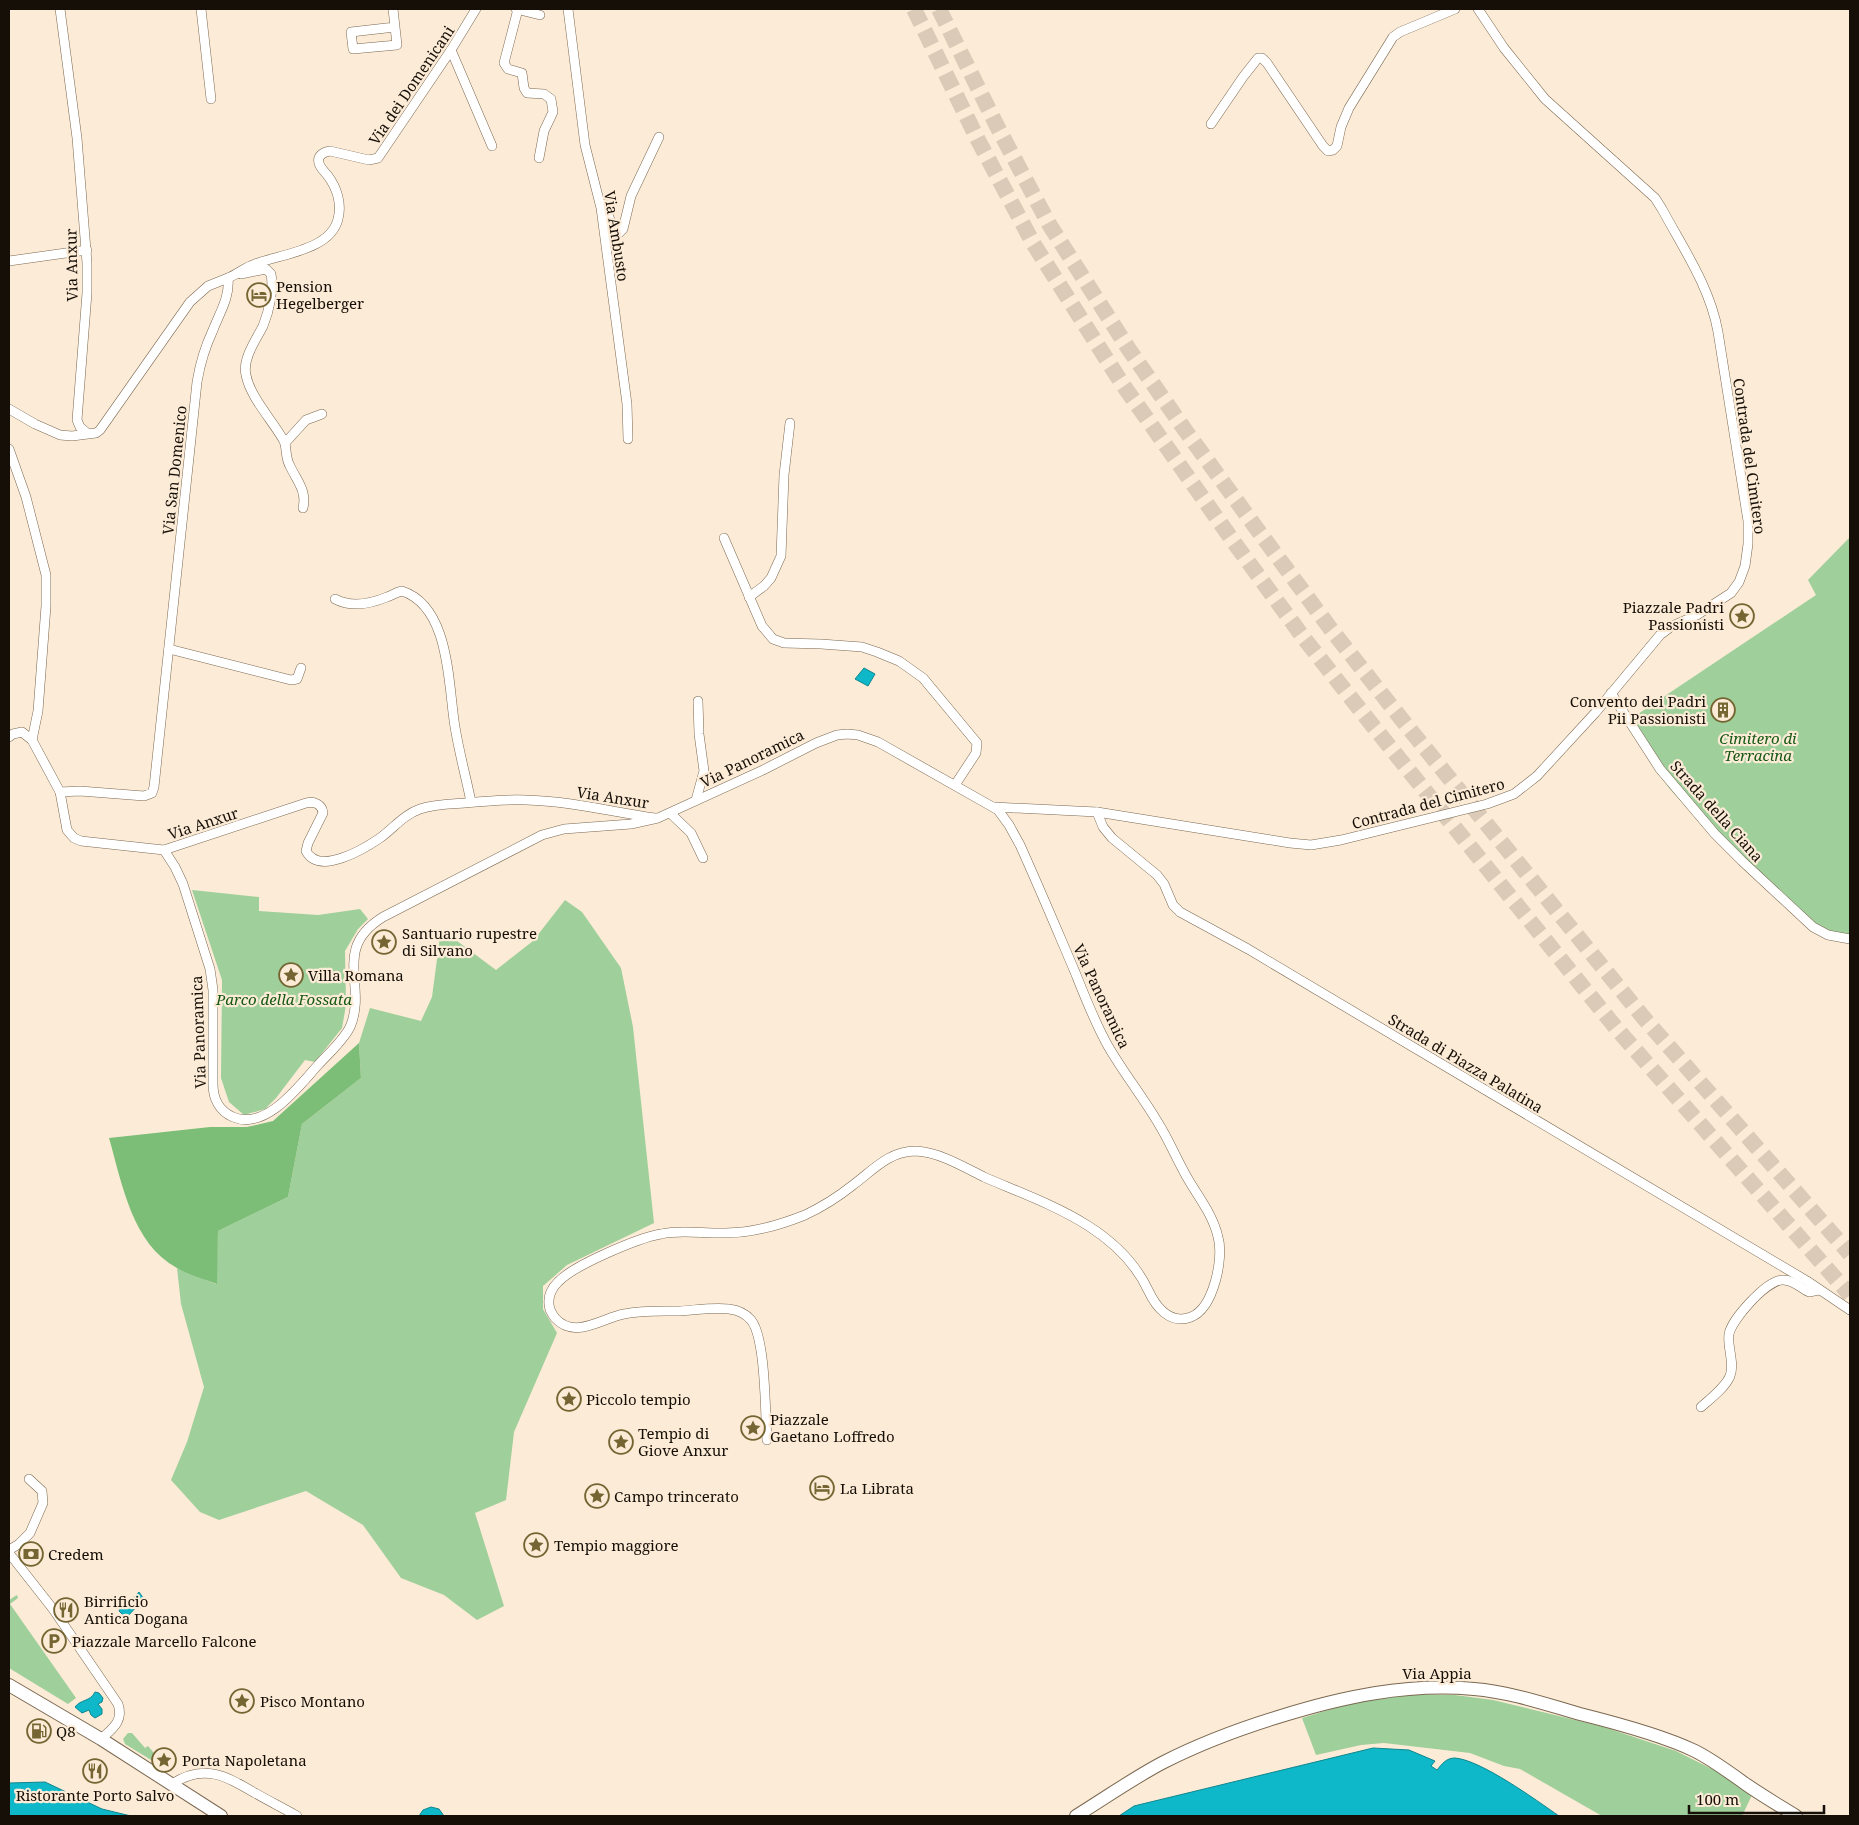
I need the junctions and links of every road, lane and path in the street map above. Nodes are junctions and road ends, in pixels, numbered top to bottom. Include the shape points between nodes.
1 (60, 9) edge
2 (201, 9) edge
3 (393, 9) edge
4 (476, 9) edge
5 (517, 9) edge
6 (568, 9) edge
7 (1455, 9) edge
8 (1478, 9) edge
9 (540, 16) dead end
10 (395, 27) junction
11 (451, 50) junction
12 (211, 99) dead end
13 (1211, 124) dead end
14 (659, 137) dead end
15 (492, 146) dead end
16 (539, 158) dead end
17 (599, 195) junction
18 (87, 250) junction
19 (9, 261) edge
20 (232, 276) junction
21 (9, 410) edge
22 (322, 414) dead end
23 (790, 423) dead end
24 (86, 433) junction
25 (628, 439) dead end
26 (285, 443) junction
27 (9, 449) edge
28 (303, 508) dead end
29 (724, 538) dead end
30 (749, 597) junction
31 (335, 599) dead end
32 (169, 649) junction
33 (302, 668) dead end
34 (1611, 693) junction
35 (698, 701) dead end
36 (9, 737) edge
37 (32, 740) junction
38 (955, 785) junction
39 (60, 792) junction
40 (696, 800) junction
41 (471, 802) junction
42 (994, 807) junction
43 (1097, 812) junction
44 (670, 813) junction
45 (658, 818) junction
46 (164, 850) junction
47 (703, 858) dead end
48 (1850, 939) edge
49 (1819, 1290) junction
50 (1848, 1310) edge
51 (1701, 1407) dead end
52 (767, 1440) dead end
53 (29, 1478) dead end
54 (9, 1551) edge
55 (9, 1686) edge
56 (101, 1739) junction
57 (172, 1784) junction
58 (221, 1816) edge
59 (296, 1816) edge
60 (1076, 1816) edge
61 (1796, 1816) edge

1 - 18 street, Via Anxur
2 - 12 street
3 - 10 street
4 - 11 street, Via dei Domenicani
5 - 9 street
5 - 16 street via 504,63 508,69 522,73 527,93 544,94 551,99 553,112 544,131
6 - 17 street, Via Ambusto via 585,145
7 - 13 street via 1393,37 1349,108 1333,150 1323,146 1262,58 1249,68
8 - 34 street, Contrada del Cimitero via 1545,99 1657,202 1703,285 1717,325 1748,521 1745,566 1733,591 1698,615 1660,634
10 - 10 street via 396,45 353,49 351,32
11 - 15 street
11 - 20 street, Via dei Domenicani via 378,158 369,160 330,151 321,154 319,163 333,183 339,204 335,229 328,237 315,245 249,266
14 - 17 street via 631,196 623,229 619,233 613,229
17 - 25 street, Via Ambusto via 628,410
18 - 19 street
18 - 24 street, Via Anxur via 87,293 77,420
20 - 24 street via 208,286 190,302 103,427 96,433
20 - 26 street via 264,269 271,274 268,310 245,370 254,394
20 - 32 street, Via San Domenico via 197,382
21 - 24 street via 60,435
22 - 26 street via 306,420
23 - 30 street via 784,474 781,556 771,578
26 - 28 street via 287,460 304,491
27 - 37 street via 25,493 46,575 38,710
29 - 30 street
30 - 38 street via 765,631 777,641 862,648 892,658 917,673 976,743 976,753
31 - 41 street via 357,605 402,591 415,596 428,610 444,651 454,722
32 - 33 street via 291,680 297,678
32 - 39 street, Via San Domenico via 156,781 152,793 140,797
34 - 43 street, Contrada del Cimitero via 1537,776 1514,794 1487,804 1341,840 1296,844
34 - 48 street, Strada della Ciana via 1660,769 1721,841 1813,927 1825,934
35 - 40 street via 698,734 704,771
36 - 37 street via 22,732
37 - 39 street, Via Anxur
38 - 40 street, Via Panoramica via 872,739 847,734 816,743
38 - 42 street, Via Panoramica
39 - 46 street, Via Anxur via 67,830 74,838
40 - 44 street, Via Panoramica
41 - 45 street, Via Anxur via 537,800
41 - 46 street, Via Anxur via 431,806 413,812 371,843 324,862 314,860 306,851 323,813 313,802
42 - 43 street, Contrada del Cimitero
42 - 52 street, Via Panoramica via 1017,839 1109,1049 1154,1116 1213,1222 1221,1249 1213,1290 1195,1315 1180,1318 1166,1315 1155,1304 1128,1259 1086,1225 1058,1209 919,1151 902,1152 887,1158 835,1198 791,1220 734,1233 676,1232 653,1236 582,1266 554,1286 549,1299 550,1310 562,1324 573,1328 630,1313 727,1309 745,1314 756,1329 760,1344
43 - 49 street, Strada di Piazza Palatina via 1112,838 1158,875 1173,904 1183,914 1244,947
44 - 45 street, Via Panoramica
44 - 47 street via 691,833
45 - 46 street, Via Panoramica via 631,824 564,829 542,835 376,921 361,938 354,956 355,1009 346,1033 283,1102 263,1116 249,1120 227,1114 214,1097 210,969 181,879
49 - 50 street, Strada di Piazza Palatina
49 - 51 street via 1809,1292 1794,1282 1780,1280 1758,1294 1730,1330 1729,1378
53 - 54 street via 42,1491 43,1503 30,1533
54 - 56 street via 118,1704 120,1718
55 - 56 main road
56 - 57 main road
57 - 58 main road
57 - 59 street via 192,1774 219,1775
60 - 61 main road, Via Appia via 1129,1782 1192,1748 1302,1710 1366,1694 1416,1688 1474,1689 1508,1694 1680,1745 1715,1762

